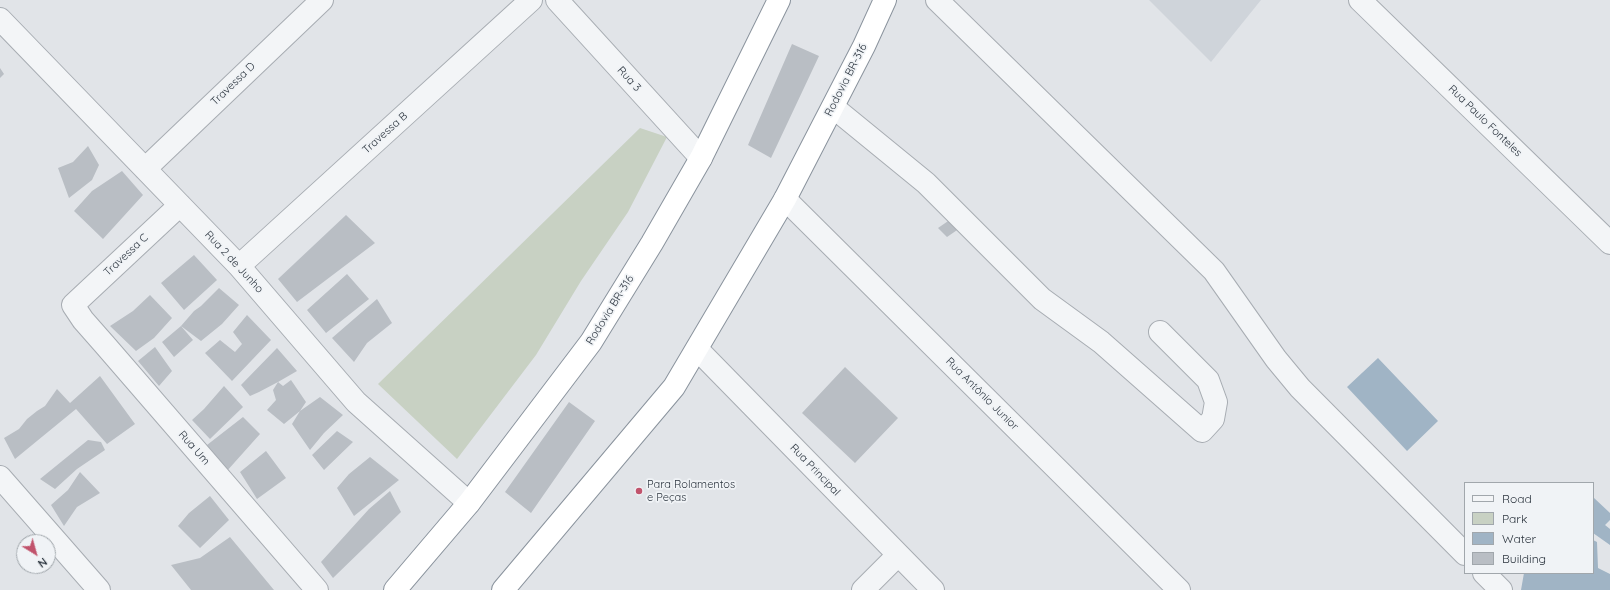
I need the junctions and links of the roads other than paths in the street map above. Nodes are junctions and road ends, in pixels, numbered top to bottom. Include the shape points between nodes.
1 (322, 0) edge
2 (531, 0) edge
3 (557, 0) edge
4 (779, 0) edge
5 (885, 0) edge
6 (937, 0) edge
7 (1360, 0) edge
8 (0, 19) edge
9 (833, 107) junction
10 (701, 158) junction
11 (145, 169) junction
12 (785, 199) junction
13 (180, 205) junction
14 (1610, 242) edge
15 (239, 266) junction
16 (73, 305) joint
17 (1160, 332) dead end
18 (697, 349) junction
19 (0, 477) edge
20 (469, 503) junction
21 (1464, 553) edge
22 (898, 555) junction
23 (1485, 574) edge
24 (99, 590) edge
25 (317, 590) edge
26 (395, 590) edge
27 (503, 590) edge
28 (863, 590) edge
29 (933, 590) edge
30 (1179, 590) edge
31 (1501, 590) edge

1 - 11 street, Travessa D
2 - 15 street, Travessa B
3 - 10 street, Rua 3
4 - 10 highway, Rodovia BR-316
5 - 9 highway, Rodovia BR-316
6 - 21 street via 1214,271 1276,359 1300,388
7 - 14 street, Rua Paulo Fonteles
8 - 11 street, Rua 2 de Junho
9 - 12 highway, Rodovia BR-316
9 - 17 street via 926,183 1042,300 1100,342 1202,431 1213,419 1216,402 1208,380
10 - 20 highway, Rodovia BR-316 via 591,342
11 - 13 street, Rua 2 de Junho
12 - 18 highway, Rodovia BR-316
12 - 30 street, Rua Antônio Junior
13 - 15 street, Rua 2 de Junho
13 - 16 street, Travessa C
15 - 20 street, Rua 2 de Junho via 356,402
16 - 25 street, Rua Um via 91,330
18 - 22 street, Rua Principal
18 - 27 highway, Rodovia BR-316 via 674,388
19 - 24 street
20 - 26 highway, Rodovia BR-316
22 - 28 street
22 - 29 street, Rua Principal
23 - 31 street

